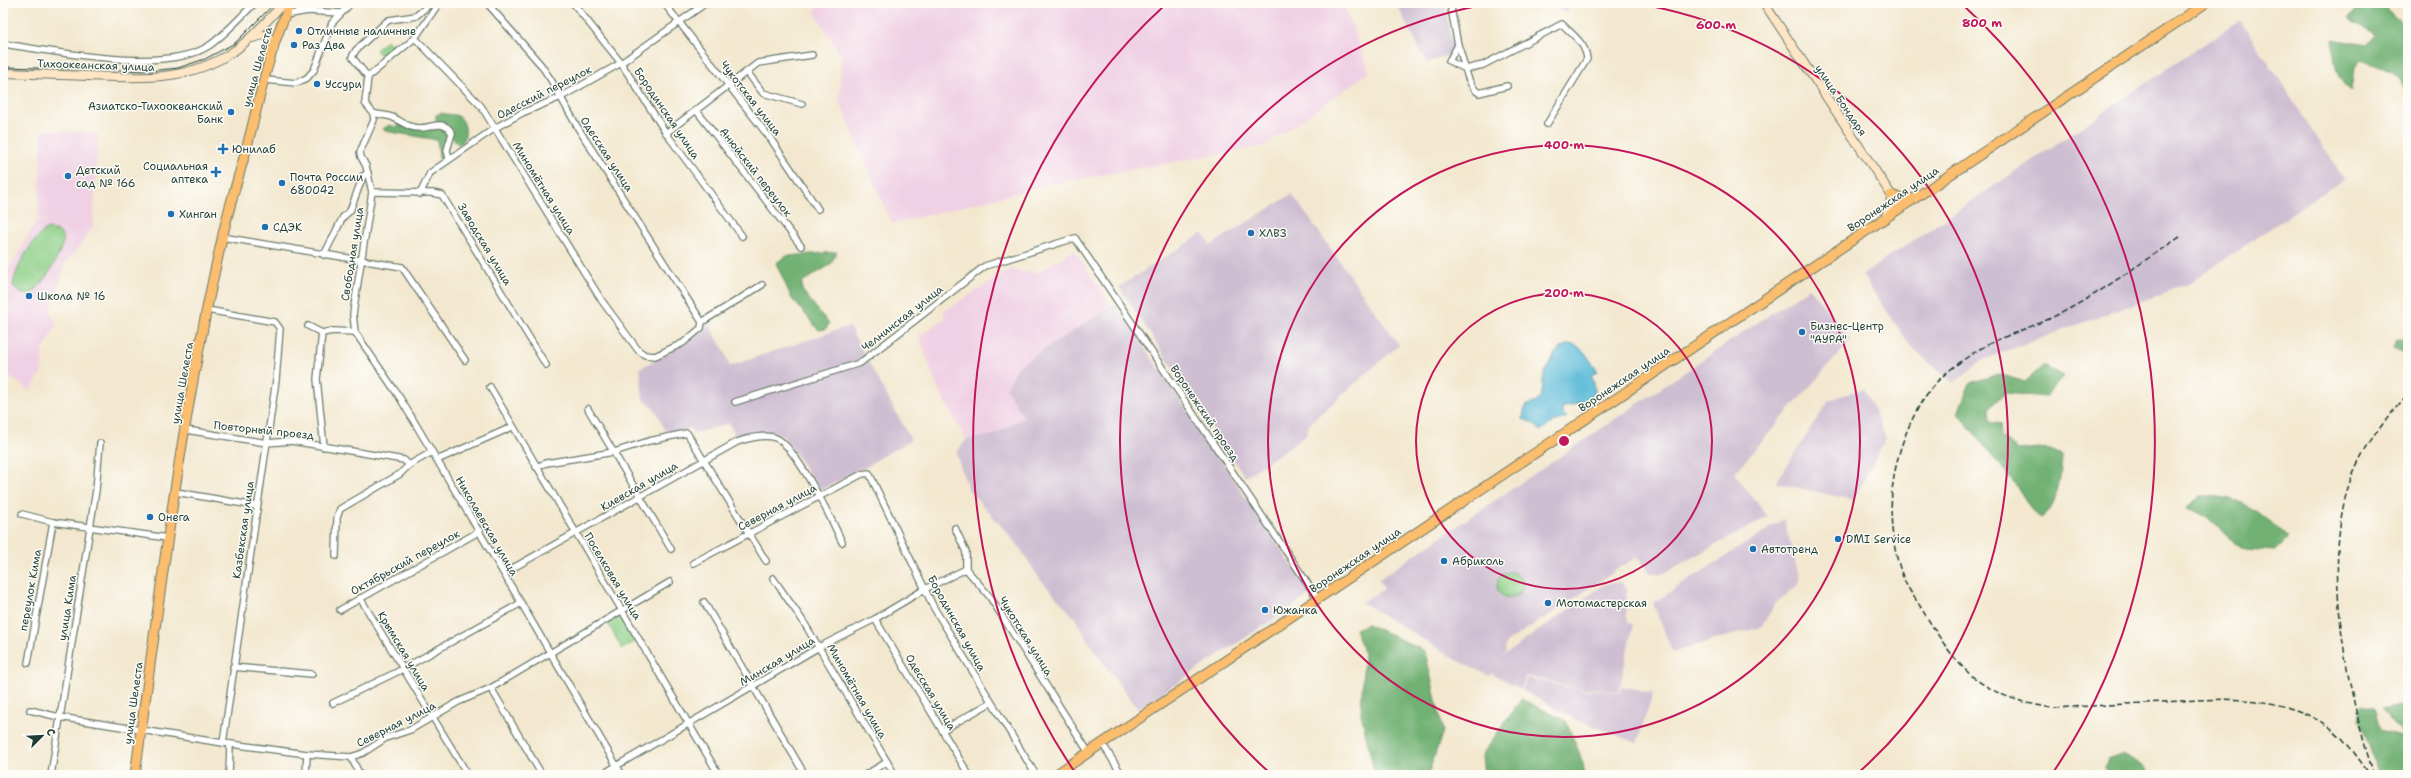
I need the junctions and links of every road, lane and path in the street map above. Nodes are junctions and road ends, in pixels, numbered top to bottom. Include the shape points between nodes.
1 (255, 3) edge
2 (284, 3) edge
3 (291, 3) edge
4 (351, 3) edge
5 (431, 3) edge
6 (439, 3) edge
7 (488, 3) edge
8 (573, 3) edge
9 (664, 3) edge
10 (706, 3) edge
11 (1450, 3) edge
12 (1764, 3) edge
13 (2206, 3) edge
14 (341, 13) junction
15 (285, 16) junction
16 (678, 23) junction
17 (415, 38) junction
18 (249, 39) junction
19 (3, 44) edge
20 (1458, 45) junction
21 (274, 51) junction
22 (812, 55) dead end
23 (621, 63) junction
24 (1466, 69) junction
25 (747, 72) junction
26 (3, 73) edge
27 (368, 77) junction
28 (266, 80) junction
29 (729, 85) junction
30 (1506, 86) dead end
31 (561, 97) junction
32 (802, 104) dead end
33 (696, 110) junction
34 (373, 113) junction
35 (1547, 124) dead end
36 (495, 128) junction
37 (666, 133) junction
38 (449, 160) junction
39 (368, 173) junction
40 (372, 192) junction
41 (420, 194) junction
42 (1891, 195) junction
43 (1917, 197) junction
44 (1900, 208) junction
45 (818, 209) dead end
46 (1884, 219) junction
47 (742, 236) dead end
48 (222, 237) junction
49 (1075, 238) joint
50 (801, 246) dead end
51 (324, 255) junction
52 (360, 260) junction
53 (762, 285) dead end
54 (207, 310) junction
55 (702, 322) junction
56 (308, 326) dead end
57 (354, 332) junction
58 (322, 333) junction
59 (465, 360) dead end
60 (546, 365) dead end
61 (490, 387) dead end
62 (734, 402) dead end
63 (588, 408) dead end
64 (512, 427) junction
65 (186, 430) junction
66 (267, 443) junction
67 (100, 444) dead end
68 (324, 447) junction
69 (432, 452) junction
70 (614, 452) junction
71 (437, 460) junction
72 (703, 460) junction
73 (409, 465) junction
74 (536, 467) junction
75 (871, 475) joint
76 (176, 492) junction
77 (819, 495) junction
78 (640, 498) junction
79 (256, 506) junction
80 (22, 514) dead end
81 (53, 522) junction
82 (90, 528) junction
83 (955, 528) dead end
84 (480, 531) junction
85 (575, 533) junction
86 (749, 533) junction
87 (168, 538) junction
88 (842, 542) dead end
89 (671, 549) dead end
90 (336, 556) dead end
91 (766, 562) dead end
92 (693, 563) dead end
93 (966, 570) junction
94 (504, 573) junction
95 (773, 578) dead end
96 (670, 582) dead end
97 (925, 589) junction
98 (360, 598) junction
99 (1318, 599) junction
100 (704, 602) dead end
101 (521, 603) junction
102 (340, 610) dead end
103 (622, 611) junction
104 (875, 619) junction
105 (819, 648) junction
106 (549, 653) junction
107 (28, 663) dead end
108 (233, 668) junction
109 (403, 669) junction
110 (312, 674) dead end
111 (754, 687) junction
112 (491, 688) junction
113 (333, 703) dead end
114 (990, 703) junction
115 (30, 710) dead end
116 (59, 717) junction
117 (432, 717) junction
118 (690, 725) junction
119 (141, 730) junction
120 (943, 730) junction
121 (223, 743) junction
122 (1102, 743) junction
123 (230, 744) junction
124 (1088, 753) junction
125 (307, 754) junction
126 (351, 757) junction
127 (887, 762) junction
128 (616, 766) junction
129 (51, 775) edge
130 (135, 775) edge
131 (229, 775) edge
132 (306, 775) edge
133 (360, 775) edge
134 (468, 775) edge
135 (542, 775) edge
136 (601, 775) edge
137 (622, 775) edge
138 (719, 775) edge
139 (805, 775) edge
140 (865, 775) edge
141 (895, 775) edge
142 (969, 775) edge
143 (1036, 775) edge
144 (1055, 775) edge
145 (1122, 775) edge

1 - 19 street via 210,45 184,57 156,59 87,56
2 - 18 main road, Тихоокеанская улица
3 - 15 main road, улица Шелеста
4 - 14 street
5 - 27 street via 416,16 389,20 356,50 352,57
6 - 17 street
7 - 31 street, Одесская улица via 541,65
8 - 23 street, Бородинская улица
9 - 16 street, Чукотская улица
10 - 16 street, Одесский переулок
11 - 20 street
12 - 42 main road, улица Бондаря
13 - 43 main road, Воронежская улица
14 - 15 street via 308,11
14 - 28 street via 329,29 314,70 307,78 296,83
15 - 21 main road, улица Шелеста
16 - 23 street, Одесский переулок
16 - 29 street, Чукотская улица
17 - 27 street
17 - 36 street, Миномётная улица via 481,106
18 - 21 main road via 264,35 271,39
18 - 26 main road, Тихоокеанская улица via 230,54 206,65 152,79
20 - 24 street
20 - 24 street via 1449,61
21 - 28 main road, улица Шелеста
22 - 25 street via 758,62
23 - 31 street, Одесский переулок
23 - 37 street, Бородинская улица
24 - 30 street via 1471,84 1479,93
24 - 35 street via 1483,65 1562,24 1582,44 1587,59
25 - 29 street
25 - 32 street via 763,94
27 - 34 street via 364,103
28 - 48 main road, улица Шелеста
29 - 33 street
29 - 45 street, Чукотская улица via 770,138
31 - 36 street, Одесский переулок via 522,113
31 - 55 street, Одесская улица via 578,128
33 - 37 street
33 - 50 street, Анюйский переулок
34 - 38 street via 393,118 410,127 427,128 442,124 447,126 452,133 447,150
34 - 39 street, Свободная улица via 374,120 360,152
36 - 38 street, Одесский переулок
36 - 55 street, Миномётная улица via 602,301 631,342 645,356 655,356 682,343 701,328
37 - 47 street, Бородинская улица
38 - 41 street, Одесский переулок via 430,173
39 - 40 street, Свободная улица
39 - 51 street via 363,176 350,211 343,217
40 - 41 street, Заводская улица
40 - 52 street, Свободная улица
41 - 60 street, Заводская улица via 439,193 449,203
42 - 43 main road via 1906,200
42 - 44 main road, улица Бондаря
42 - 46 main road via 1890,208
43 - 44 main road, Воронежская улица
44 - 46 main road, Воронежская улица
46 - 99 main road, Воронежская улица
48 - 51 street
48 - 54 main road, улица Шелеста
49 - 62 street, Челнинская улица via 984,266 860,363
49 - 99 street, Воронежский проезд
51 - 52 street
52 - 57 street, Свободная улица via 353,314
52 - 59 street via 402,267
53 - 55 street
54 - 65 main road, улица Шелеста
54 - 66 street, Казбекская улица via 275,322 280,329
56 - 58 street
57 - 58 street via 334,330
57 - 69 street, Николаевская улица via 400,398
58 - 68 street via 317,379
61 - 64 street, Поселковая улица
63 - 70 street
64 - 71 street
64 - 74 street, Поселковая улица
65 - 66 street, Повторный проезд
65 - 76 main road, улица Шелеста
66 - 68 street, Повторный проезд via 291,441
66 - 79 street, Казбекская улица
67 - 82 street, улица Кима
68 - 73 street, Повторный проезд via 404,460
69 - 71 street, Николаевская улица
69 - 73 street
70 - 72 street via 687,433
70 - 74 street via 546,463
70 - 78 street
71 - 84 street, Николаевская улица
72 - 77 street, Киевская улица via 737,442 774,438 786,446
72 - 78 street, Киевская улица
72 - 86 street
73 - 90 street via 400,474 340,509 337,518
74 - 85 street, Поселковая улица
75 - 77 street, Северная улица via 862,474
75 - 97 street, Бородинская улица
76 - 79 street
76 - 87 main road, улица Шелеста
77 - 86 street, Северная улица
77 - 88 street
78 - 85 street, Киевская улица
78 - 89 street
79 - 108 street, Казбекская улица
80 - 81 street
81 - 82 street
81 - 107 street, переулок Кима
82 - 87 street
82 - 116 street, улица Кима
83 - 93 street via 966,552
84 - 94 street, Николаевская улица
84 - 98 street, Октябрьский переулок
85 - 94 street, Киевская улица
85 - 103 street, Поселковая улица
86 - 91 street
86 - 92 street, Северная улица
87 - 119 main road, улица Шелеста
93 - 97 street, Минская улица
93 - 124 street, Чукотская улица via 990,597
94 - 101 street, Николаевская улица
95 - 105 street, Миномётная улица
96 - 103 street, Северная улица
97 - 104 street, Минская улица
97 - 114 street, Бородинская улица
98 - 102 street, Октябрьский переулок
98 - 109 street, Крымская улица
99 - 122 main road, Воронежская улица
100 - 111 street
101 - 106 street, Николаевская улица
101 - 109 street
103 - 106 street, Северная улица
103 - 118 street, Поселковая улица
104 - 105 street, Минская улица
104 - 120 street, Одесская улица
105 - 111 street, Минская улица
105 - 127 street, Миномётная улица
106 - 112 street, Северная улица
106 - 128 street, Николаевская улица
108 - 110 street
108 - 121 street, Казбекская улица
109 - 113 street
109 - 117 street, Крымская улица
111 - 118 street, Минская улица
111 - 139 street
112 - 117 street, Северная улица
112 - 135 street
114 - 120 street
114 - 143 street, Бородинская улица
115 - 116 street, Северная улица
116 - 119 street, Северная улица
116 - 129 street, улица Кима
117 - 126 street, Северная улица
117 - 134 street, Крымская улица
118 - 128 street, Минская улица
118 - 138 street, Поселковая улица
119 - 121 street, Северная улица
119 - 130 main road, улица Шелеста
120 - 142 street, Одесская улица
121 - 123 street, Северная улица
122 - 124 main road, Воронежская улица
122 - 145 street
123 - 125 street, Северная улица
123 - 131 street
124 - 144 main road, Воронежская улица
125 - 126 street, Северная улица
125 - 132 street
126 - 133 street
127 - 140 street
127 - 141 street, Миномётная улица
128 - 136 street, Минская улица
128 - 137 street, Николаевская улица

